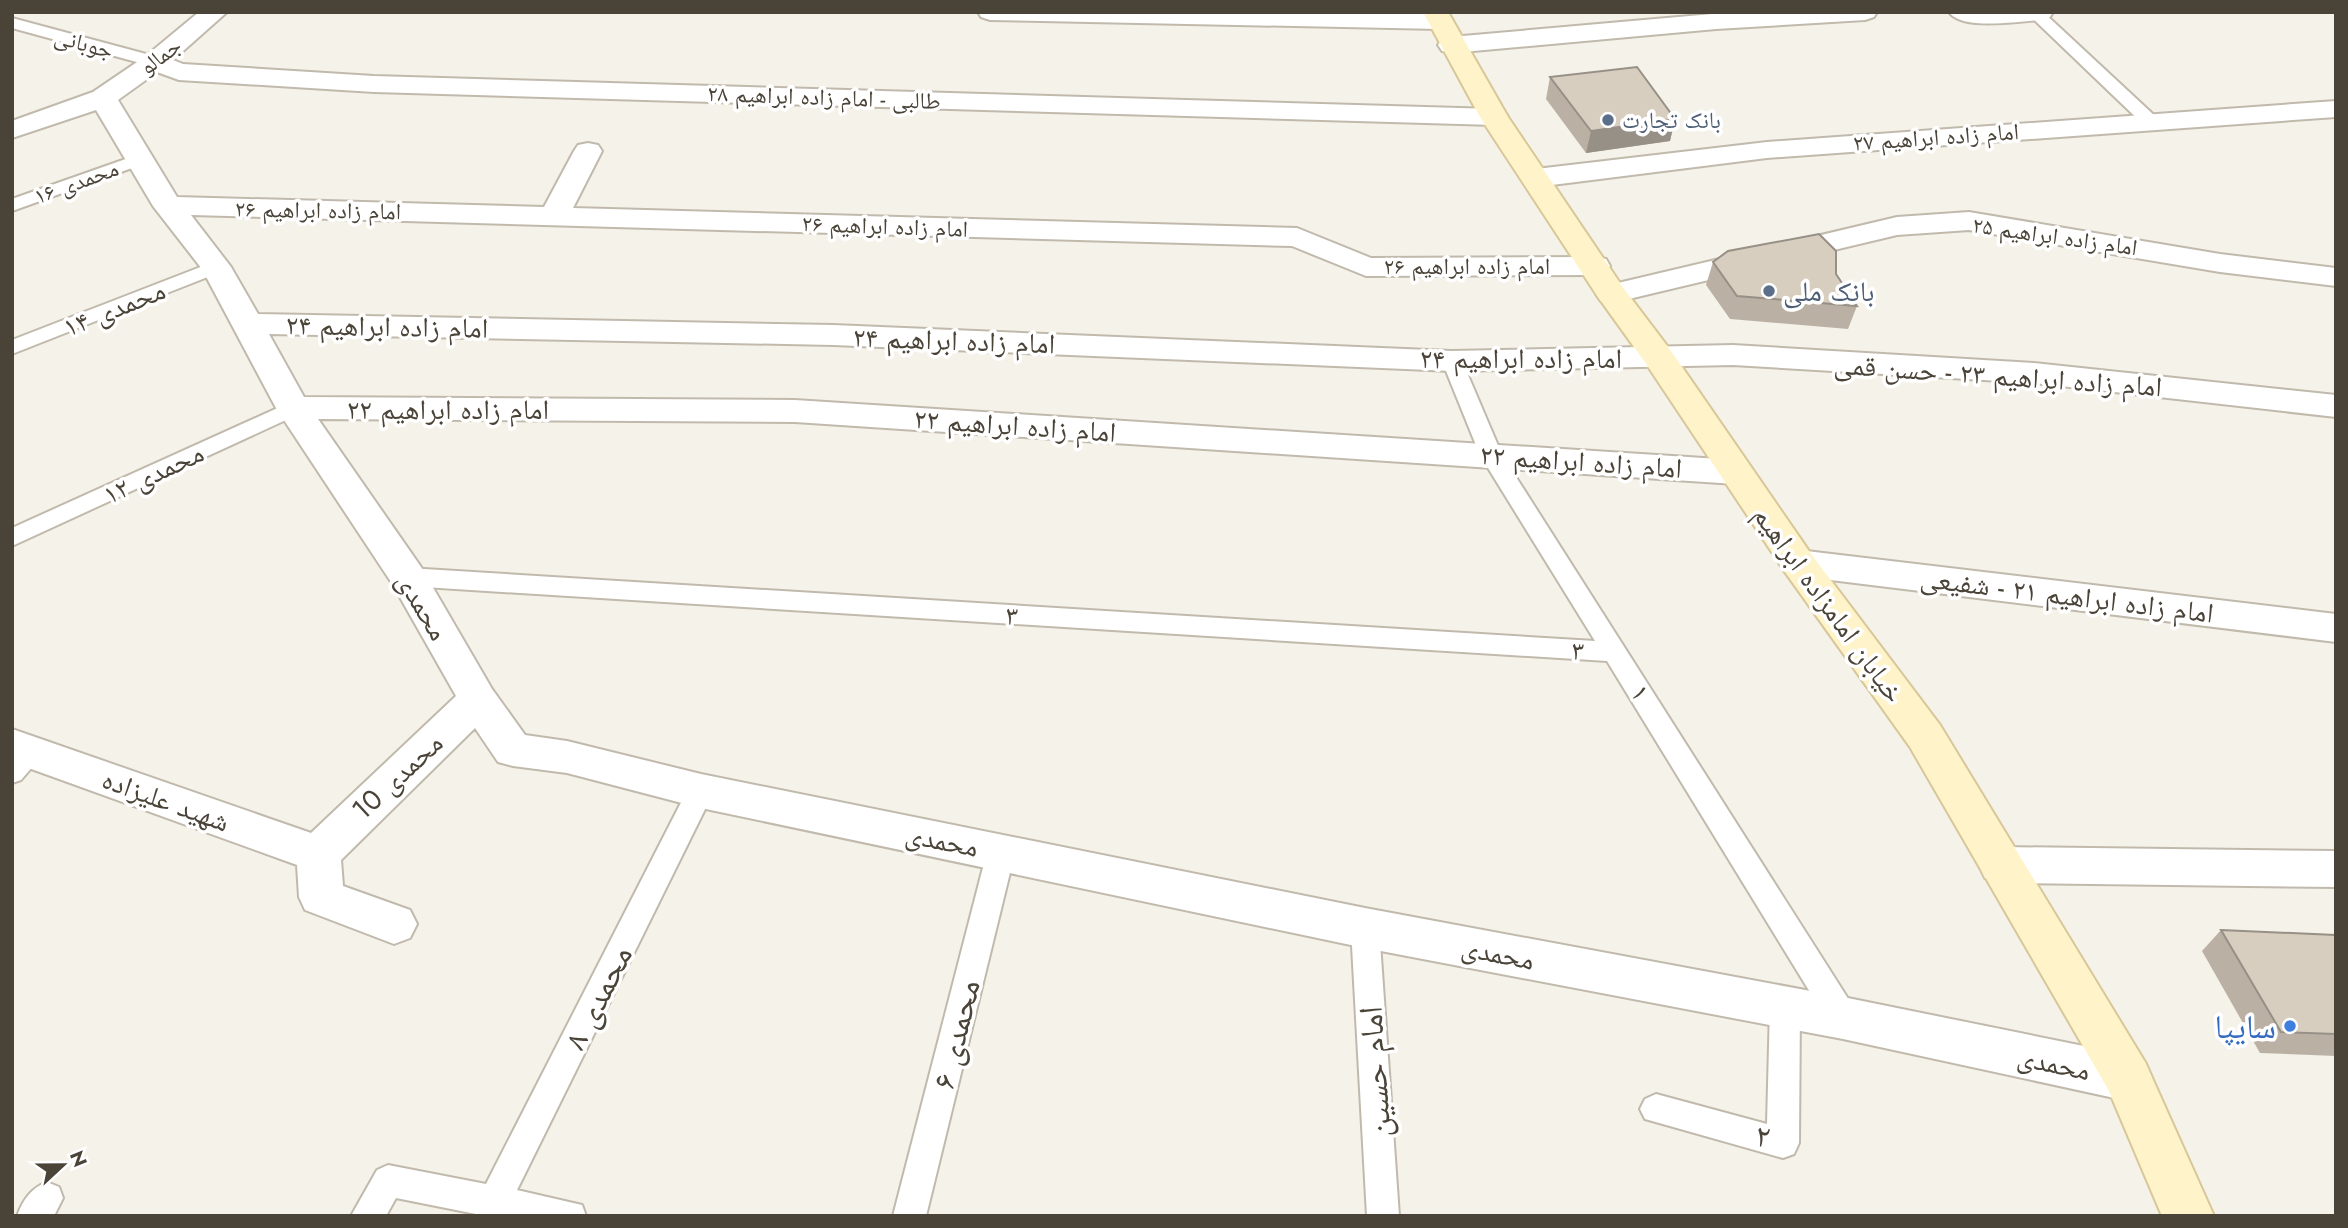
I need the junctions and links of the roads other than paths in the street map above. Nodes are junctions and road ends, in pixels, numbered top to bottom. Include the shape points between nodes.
1 (215, 12) edge
2 (990, 12) edge
3 (1866, 12) edge
4 (1961, 12) edge
5 (2041, 12) edge
6 (2035, 13) edge
7 (12, 23) edge
8 (1442, 26) edge
9 (155, 62) junction
10 (103, 98) junction
11 (2336, 109) edge
12 (1494, 117) junction
13 (2150, 121) junction
14 (12, 130) edge
15 (588, 151) dead end
16 (140, 159) junction
17 (1536, 178) junction
18 (12, 205) edge
19 (168, 206) junction
20 (554, 216) junction
21 (216, 267) junction
22 (2336, 277) edge
23 (1604, 280) junction
24 (249, 324) junction
25 (12, 348) edge
26 (1659, 358) junction
27 (1452, 361) junction
28 (2336, 406) edge
29 (293, 408) junction
30 (1490, 455) junction
31 (1735, 472) junction
32 (12, 538) edge
33 (1798, 563) junction
34 (408, 577) junction
35 (2336, 628) edge
36 (1616, 652) junction
37 (478, 700) junction
38 (19, 756) edge
39 (701, 792) junction
40 (1001, 852) junction
41 (319, 855) junction
42 (2001, 865) junction
43 (2336, 869) edge
44 (394, 924) dead end
45 (1365, 928) junction
46 (1786, 1007) junction
47 (1843, 1018) junction
48 (2128, 1079) junction
49 (1657, 1109) dead end
50 (494, 1202) junction
51 (368, 1216) edge
52 (570, 1216) edge
53 (909, 1216) edge
54 (1383, 1216) edge
55 (2188, 1216) edge

1 - 9 street, جمالو
2 - 8 street
3 - 8 street via 1716,21
4 - 6 street via 1972,16
5 - 6 street
6 - 13 lane
7 - 9 lane, جوبانی
8 - 12 main road, خیابان امامزاده ابراهیم
9 - 10 street, جمالو
9 - 12 street, طالبی - امام زاده ابراهیم ۲۸ via 179,72 374,84
10 - 14 street, جمالو
10 - 16 street, محمدی
11 - 13 street, امام زاده ابراهیم ۲۷
12 - 17 main road, خیابان امامزاده ابراهیم
13 - 17 street, امام زاده ابراهیم ۲۷ via 1768,150
15 - 20 street
16 - 18 lane, محمدی ۱۶
16 - 19 street, محمدی
17 - 23 main road, خیابان امامزاده ابراهیم
19 - 20 street, امام زاده ابراهیم ۲۶
19 - 21 street, محمدی
20 - 23 street, امام زاده ابراهیم ۲۶ via 1297,237 1366,267
21 - 24 street, محمدی
21 - 25 lane, محمدی ۱۴
22 - 23 street, امام زاده ابراهیم ۲۵ via 2220,263 1969,221 1898,226
23 - 26 main road, خیابان امامزاده ابراهیم
24 - 27 street, امام زاده ابراهیم ۲۴ via 833,335
24 - 29 street, محمدی
26 - 27 street, امام زاده ابراهیم ۲۴
26 - 28 street, امام زاده ابراهیم ۲۳ - حسن قمی via 1733,355 2034,373
26 - 31 main road, خیابان امامزاده ابراهیم
27 - 30 lane, ۱
29 - 30 street, امام زاده ابراهیم ۲۲ via 795,411
29 - 32 lane, محمدی ۱۲
29 - 34 street, محمدی
30 - 31 street, امام زاده ابراهیم ۲۲
30 - 36 lane, ۱
31 - 33 main road, خیابان امامزاده ابراهیم
33 - 35 street, امام زاده ابراهیم ۲۱ - شفیعی
33 - 42 main road, خیابان امامزاده ابراهیم via 1925,736
34 - 36 lane, ۳
34 - 37 street, محمدی
36 - 47 lane, ۱
37 - 39 street, محمدی via 513,750 567,757
37 - 41 street, محمدی 10
38 - 41 street, شهید علیزاده
39 - 40 street, محمدی
39 - 50 lane, محمدی ۸
40 - 45 street, محمدی
40 - 53 lane, محمدی ۶
41 - 44 street via 321,897
42 - 43 street
42 - 48 main road, خیابان امامزاده ابراهیم
45 - 46 street, محمدی
45 - 54 lane, امام حسین
46 - 47 street, محمدی
46 - 49 lane, ۲ via 1783,1143
47 - 48 street, محمدی
48 - 55 main road, خیابان امامزاده ابراهیم
50 - 51 lane via 388,1181
50 - 52 lane

